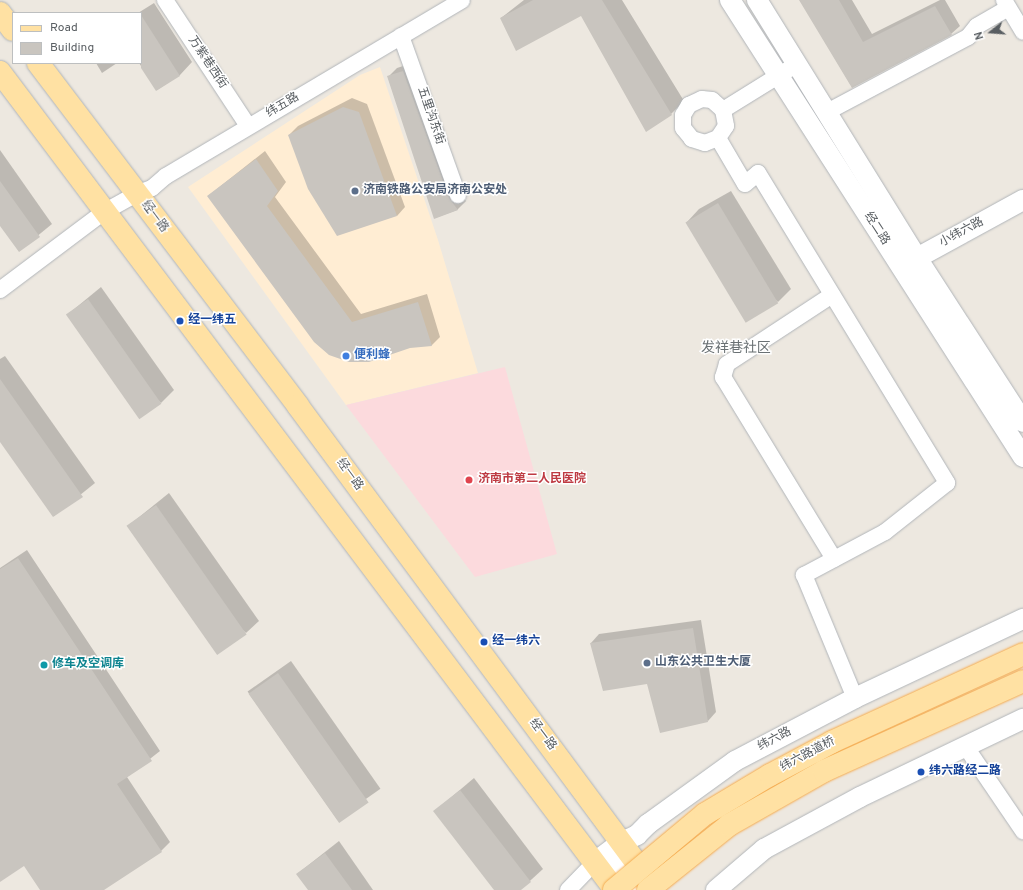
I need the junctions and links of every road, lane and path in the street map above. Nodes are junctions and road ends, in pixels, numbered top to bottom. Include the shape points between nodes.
1 (165, 0) edge
2 (462, 0) edge
3 (730, 0) edge
4 (757, 0) edge
5 (1006, 4) edge
6 (0, 13) edge
7 (12, 29) edge
8 (1023, 32) edge
9 (401, 36) junction
10 (39, 64) edge
11 (797, 64) junction
12 (0, 72) edge
13 (778, 76) junction
14 (723, 110) junction
15 (827, 112) junction
16 (248, 126) junction
17 (718, 138) junction
18 (136, 194) junction
19 (458, 196) dead end
20 (1023, 200) edge
21 (104, 212) junction
22 (909, 262) junction
23 (0, 290) edge
24 (832, 295) junction
25 (1023, 422) edge
26 (1023, 457) edge
27 (834, 559) junction
28 (1023, 619) edge
29 (1023, 654) edge
30 (1023, 681) edge
31 (855, 698) junction
32 (1023, 719) edge
33 (966, 747) junction
34 (1023, 831) edge
35 (622, 842) junction
36 (595, 862) junction
37 (568, 890) edge
38 (615, 890) edge
39 (637, 890) edge
40 (648, 890) edge
41 (656, 890) edge
42 (716, 890) edge

1 - 16 street, 万紫巷西街
2 - 9 street, 纬五路
3 - 13 street, 经二路
4 - 11 street, 经二路
5 - 8 street
5 - 15 street via 977,26 968,37
6 - 7 main road
9 - 16 street, 纬五路
9 - 19 street, 五里沟东街
10 - 18 main road, 经一路
11 - 13 street
11 - 15 street, 经二路
12 - 21 main road
13 - 14 street
13 - 22 street, 经二路
14 - 17 street via 726,126
14 - 17 street via 712,100 702,99 689,105 683,114 683,128 692,139 705,143
15 - 22 street, 经二路
16 - 18 street, 纬五路 via 166,176 152,188
17 - 24 street via 745,184 758,174
18 - 21 street, 纬五路
18 - 35 main road, 经一路 via 298,406
20 - 22 street, 小纬六路
21 - 23 street, 纬五路
21 - 36 main road
22 - 25 street, 经二路
22 - 26 street, 经二路
24 - 27 street via 727,364 723,378
24 - 27 street via 947,483 885,532
27 - 31 street via 804,575
28 - 31 street, 纬六路
29 - 38 main road, 纬六路道桥, bridge via 832,742 770,775 705,814
30 - 40 main road, 纬六路道桥, bridge via 817,775 729,825
31 - 35 street, 纬六路 via 736,760 648,824 637,835
32 - 33 street
33 - 34 street
33 - 42 street via 860,797 764,848
35 - 36 street, 纬六路
35 - 41 main road, 经一路
36 - 37 street
36 - 38 main road
36 - 39 street via 614,859

